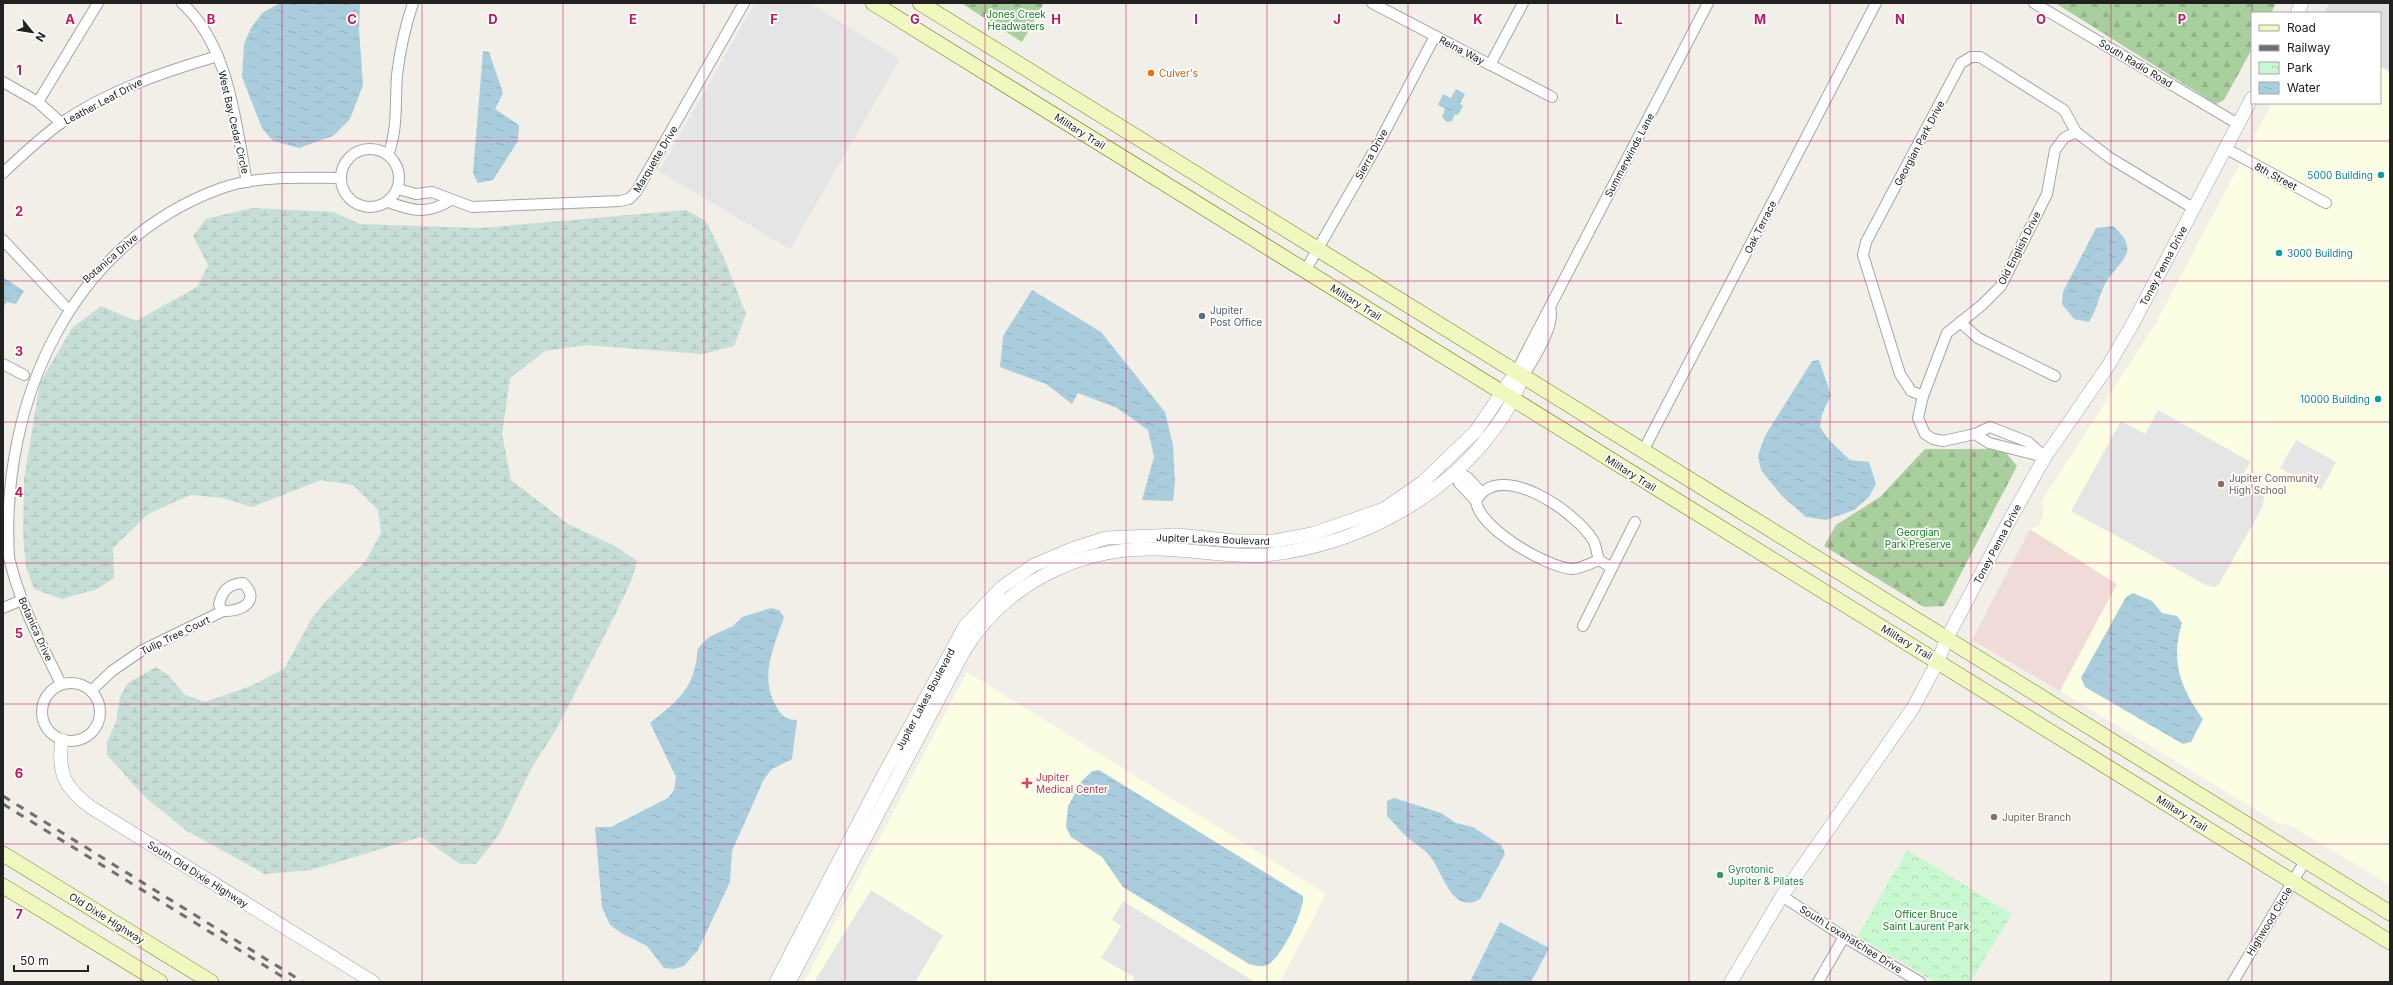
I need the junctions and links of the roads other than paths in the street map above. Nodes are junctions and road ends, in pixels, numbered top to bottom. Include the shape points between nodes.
1 (98, 3) edge
2 (182, 3) edge
3 (413, 3) edge
4 (744, 3) edge
5 (873, 3) edge
6 (920, 3) edge
7 (1372, 3) edge
8 (1523, 3) edge
9 (1708, 3) edge
10 (1876, 3) edge
11 (2034, 3) edge
12 (2302, 3) edge
13 (2298, 12) edge
14 (1435, 36) junction
15 (218, 56) junction
16 (1490, 65) junction
17 (3, 82) edge
18 (1552, 97) dead end
19 (2251, 100) edge
20 (38, 102) junction
21 (61, 123) junction
22 (2238, 124) junction
23 (2076, 132) junction
24 (2225, 148) junction
25 (388, 155) junction
26 (3, 173) edge
27 (341, 178) junction
28 (248, 182) junction
29 (398, 189) junction
30 (451, 200) junction
31 (388, 202) junction
32 (2326, 203) dead end
33 (2193, 208) junction
34 (3, 240) edge
35 (1318, 249) junction
36 (1305, 271) junction
37 (64, 305) junction
38 (1960, 322) junction
39 (38, 347) dead end
40 (3, 364) edge
41 (1520, 374) junction
42 (25, 375) dead end
43 (2054, 376) dead end
44 (1508, 395) junction
45 (1923, 396) junction
46 (11, 426) dead end
47 (1975, 434) junction
48 (1643, 451) junction
49 (2045, 457) junction
50 (1455, 471) junction
51 (1479, 496) junction
52 (1635, 522) dead end
53 (1599, 560) junction
54 (1612, 568) junction
55 (22, 600) junction
56 (3, 608) edge
57 (223, 611) dead end
58 (1583, 626) dead end
59 (1947, 638) junction
60 (1938, 661) junction
61 (61, 684) junction
62 (92, 691) junction
63 (62, 740) junction
64 (3, 854) edge
65 (2305, 861) junction
66 (2293, 881) junction
67 (3, 886) edge
68 (1782, 896) junction
69 (2390, 913) edge
70 (1844, 937) junction
71 (2390, 942) edge
72 (160, 982) edge
73 (211, 982) edge
74 (373, 982) edge
75 (776, 982) edge
76 (789, 982) edge
77 (1731, 982) edge
78 (1818, 982) edge
79 (1920, 982) edge
80 (2233, 982) edge

1 - 20 street
2 - 15 street, West Bay Cedar Circle via 195,14
3 - 25 street via 403,33 397,75 394,140
4 - 30 street, Marquette Drive via 636,192 629,199 620,202 472,207
5 - 36 main road, Military Trail
6 - 35 main road
7 - 14 street, Reina Way
8 - 16 street
9 - 41 street, Summerwinds Lane via 1550,307
10 - 48 street, Oak Terrace
11 - 22 street, South Radio Road
12 - 13 street
14 - 16 street, Reina Way
14 - 35 street, Sierra Drive via 1382,137
15 - 21 street, Leather Leaf Drive via 146,78
15 - 28 street, West Bay Cedar Circle
16 - 18 street, Reina Way
17 - 20 street
19 - 22 street, Toney Penna Drive
20 - 21 street
21 - 26 street, Leather Leaf Drive
22 - 24 street, Toney Penna Drive
23 - 33 street, Georgian Park Drive via 2110,158
23 - 38 street, Old English Drive via 2064,138 2055,150 2047,194 2001,286
23 - 45 street, Georgian Park Drive via 2064,110 1980,57 1971,57 1961,64 1866,242 1863,255 1900,374 1911,391
24 - 32 street, 8th Street
24 - 33 street, Toney Penna Drive
25 - 27 street via 369,149 361,151 346,161
25 - 29 street via 398,169
27 - 28 street, Botanica Drive via 294,178
27 - 31 street via 346,196 354,203 371,208
28 - 37 street, Botanica Drive via 223,188 190,202 147,226 111,254
29 - 30 street, Marquette Drive via 416,194 432,192
29 - 31 street
30 - 31 street via 438,208 425,211 409,210
33 - 49 street, Toney Penna Drive via 2108,366
34 - 37 street
35 - 36 street, Sierra Drive
35 - 41 main road
36 - 44 main road, Military Trail
37 - 39 street, Botanica Drive
38 - 43 street via 1978,338
38 - 45 street, Old English Drive via 1947,333
40 - 42 street
41 - 44 street, Jupiter Lakes Boulevard
41 - 48 main road
44 - 50 street, Jupiter Lakes Boulevard via 1500,422
44 - 60 main road, Military Trail
44 - 75 street, Jupiter Lakes Boulevard via 1476,431 1423,482 1384,509 1312,534 1274,542 1178,535 1106,538 1034,565 1002,587 965,626 883,776
45 - 47 street via 1918,418 1925,434 1942,441
46 - 55 street, Botanica Drive via 3,468 4,510 9,556
47 - 49 street via 1989,443
47 - 49 street via 1990,427 2028,442
48 - 59 main road
49 - 59 street, Toney Penna Drive
50 - 51 street via 1459,483
50 - 76 street, Jupiter Lakes Boulevard via 1416,503 1387,520 1330,542 1264,555 1130,549 1079,560 1047,572 1010,596 975,633 964,651
51 - 53 street via 1480,514 1509,542 1535,556 1573,569
51 - 53 street via 1488,487 1506,486 1529,489 1554,502 1578,522 1594,540
52 - 54 street
53 - 54 street
54 - 58 street
55 - 56 street
55 - 61 street, Botanica Drive
57 - 62 street, Tulip Tree Court via 141,651 112,671
59 - 60 street, Toney Penna Drive
59 - 65 main road
60 - 66 main road, Military Trail
60 - 68 street, Toney Penna Drive via 1896,735
61 - 62 street via 76,683
61 - 63 street via 51,690 44,699 42,711 47,728
62 - 63 street via 100,712 98,722 93,730 80,740
63 - 74 street, South Old Dixie Highway via 61,771 74,796
64 - 73 main road, Old Dixie Highway
65 - 66 street, Highwood Circle
65 - 69 main road
66 - 71 main road, Military Trail
66 - 80 street, Highwood Circle
67 - 72 main road
68 - 70 street, South Loxahatchee Drive
68 - 77 street, Toney Penna Drive
70 - 78 street
70 - 79 street, South Loxahatchee Drive

